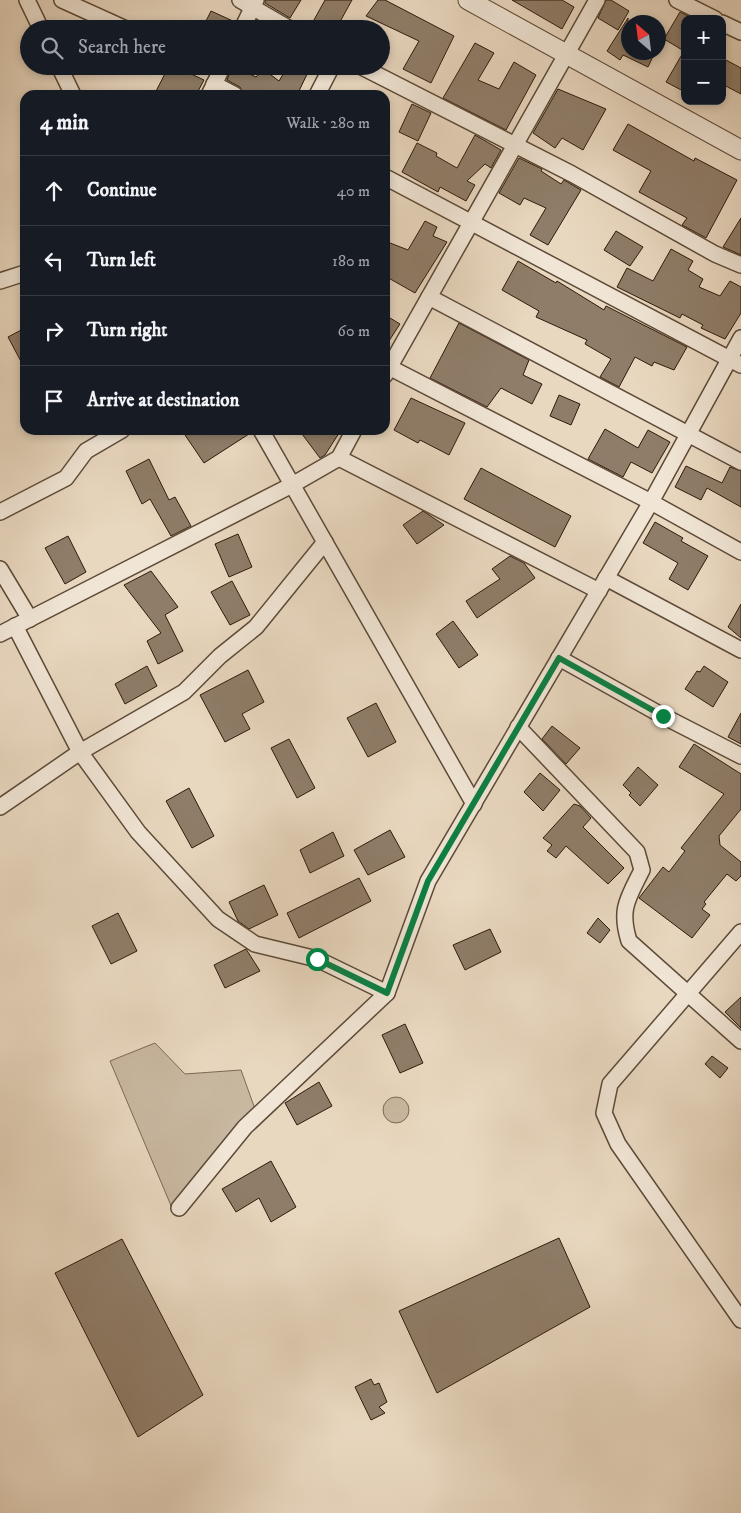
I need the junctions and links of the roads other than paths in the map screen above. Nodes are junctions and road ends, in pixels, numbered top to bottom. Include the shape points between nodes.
1 (27, 0) edge
2 (62, 0) edge
3 (468, 0) edge
4 (597, 0) edge
5 (677, 0) edge
6 (249, 3) edge
7 (706, 15) edge
8 (37, 20) edge
9 (106, 20) edge
10 (244, 20) edge
11 (276, 20) edge
12 (726, 25) edge
13 (741, 32) edge
14 (567, 54) junction
15 (63, 75) edge
16 (327, 75) edge
17 (377, 75) edge
18 (215, 76) edge
19 (71, 90) edge
20 (230, 90) edge
21 (320, 90) edge
22 (515, 146) junction
23 (741, 150) edge
24 (390, 180) edge
25 (471, 224) junction
26 (741, 265) edge
27 (20, 275) edge
28 (0, 281) edge
29 (429, 297) junction
30 (741, 338) edge
31 (390, 362) edge
32 (735, 362) edge
33 (390, 371) edge
34 (113, 435) edge
35 (264, 435) edge
36 (351, 435) edge
37 (688, 435) junction
38 (339, 458) junction
39 (741, 462) edge
40 (292, 485) junction
41 (651, 502) junction
42 (0, 512) edge
43 (325, 542) junction
44 (741, 552) edge
45 (0, 569) edge
46 (603, 584) junction
47 (30, 619) junction
48 (15, 626) junction
49 (0, 634) edge
50 (741, 650) edge
51 (559, 658) junction
52 (518, 728) junction
53 (80, 752) junction
54 (741, 756) edge
55 (474, 804) junction
56 (0, 807) edge
57 (741, 932) edge
58 (387, 993) junction
59 (689, 995) junction
60 (741, 1041) edge
61 (179, 1208) dead end
62 (741, 1320) edge

1 - 8 street
2 - 9 street
3 - 14 street
4 - 14 street
5 - 7 street
6 - 10 street
6 - 11 street
12 - 13 street
14 - 22 street
14 - 23 street
15 - 19 street
16 - 21 street
17 - 22 street
18 - 20 street
22 - 25 street
22 - 26 street
24 - 25 street
25 - 29 street
25 - 32 street
27 - 28 street
29 - 31 street
29 - 37 street
30 - 32 street
32 - 37 street
33 - 41 street
34 - 42 street via 86,451 66,478
35 - 40 street
36 - 38 street
37 - 39 street
37 - 41 street
38 - 40 street
38 - 46 street
40 - 43 street
40 - 47 street
41 - 44 street
41 - 46 street
43 - 53 street via 256,627 220,656 184,692
43 - 55 street
45 - 47 street
46 - 50 street
46 - 51 street
47 - 48 street
48 - 49 street
48 - 53 street
51 - 52 street
51 - 54 street
52 - 55 street
52 - 59 street via 636,852 642,870 626,903 624,922 630,941
53 - 56 street
53 - 58 street via 138,832 218,919 255,944 317,959
55 - 58 street via 428,881
57 - 59 street
58 - 61 street via 245,1127
59 - 60 street
59 - 62 street via 610,1084 604,1113 618,1144

